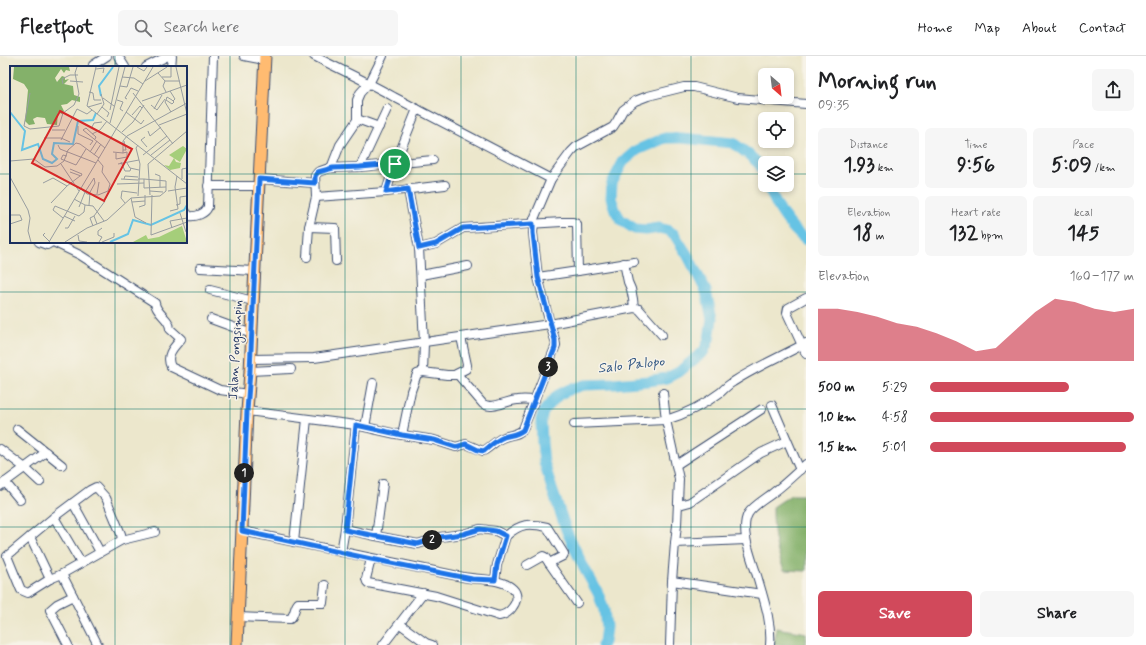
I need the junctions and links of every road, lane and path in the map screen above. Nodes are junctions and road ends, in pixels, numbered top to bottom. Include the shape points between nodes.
1 (107, 56) edge
2 (118, 56) edge
3 (168, 56) edge
4 (172, 56) edge
5 (213, 56) edge
6 (244, 56) edge
7 (314, 56) edge
8 (383, 56) edge
9 (264, 58) edge
10 (156, 59) edge
11 (93, 65) dead end
12 (124, 66) edge
13 (147, 66) edge
14 (171, 66) edge
15 (369, 83) junction
16 (806, 104) edge
17 (387, 109) dead end
18 (417, 109) junction
19 (357, 119) junction
20 (379, 127) junction
21 (433, 160) dead end
22 (395, 164) junction
23 (360, 167) junction
24 (331, 168) junction
25 (551, 180) junction
26 (259, 183) junction
27 (315, 183) junction
28 (445, 185) dead end
29 (208, 186) junction
30 (408, 189) junction
31 (386, 192) junction
32 (316, 197) junction
33 (187, 213) edge
34 (533, 224) junction
35 (309, 227) junction
36 (42, 243) edge
37 (51, 243) edge
38 (55, 243) edge
39 (419, 248) junction
40 (307, 257) dead end
41 (336, 261) dead end
42 (634, 262) dead end
43 (624, 263) junction
44 (468, 266) dead end
45 (200, 268) dead end
46 (254, 271) junction
47 (578, 271) junction
48 (421, 276) junction
49 (538, 277) junction
50 (210, 290) dead end
51 (806, 298) edge
52 (253, 301) junction
53 (634, 308) junction
54 (211, 319) dead end
55 (550, 324) junction
56 (252, 334) junction
57 (662, 335) dead end
58 (461, 337) junction
59 (424, 343) junction
60 (804, 344) edge
61 (806, 354) edge
62 (251, 359) junction
63 (291, 369) dead end
64 (250, 371) junction
65 (423, 372) junction
66 (456, 374) junction
67 (373, 383) dead end
68 (663, 393) dead end
69 (248, 394) junction
70 (535, 400) junction
71 (772, 405) dead end
72 (762, 409) dead end
73 (247, 411) junction
74 (307, 419) junction
75 (666, 420) junction
76 (574, 424) dead end
77 (356, 425) junction
78 (365, 427) junction
79 (17, 429) dead end
80 (402, 435) junction
81 (787, 441) junction
82 (0, 450) edge
83 (46, 452) junction
84 (676, 465) junction
85 (62, 466) dead end
86 (803, 467) edge
87 (25, 468) junction
88 (40, 482) dead end
89 (2, 484) edge
90 (383, 484) dead end
91 (20, 500) dead end
92 (73, 503) junction
93 (679, 505) junction
94 (54, 517) junction
95 (345, 530) junction
96 (242, 531) junction
97 (154, 532) dead end
98 (376, 536) junction
99 (506, 536) junction
100 (30, 537) junction
101 (122, 540) junction
102 (746, 540) junction
103 (294, 542) junction
104 (674, 543) junction
105 (100, 552) junction
106 (342, 552) junction
107 (371, 559) junction
108 (81, 563) junction
109 (549, 563) junction
110 (527, 565) dead end
111 (62, 574) junction
112 (50, 579) junction
113 (495, 580) junction
114 (672, 581) junction
115 (325, 585) dead end
116 (423, 593) junction
117 (762, 594) junction
118 (74, 596) junction
119 (577, 603) dead end
120 (238, 617) junction
121 (400, 624) junction
122 (68, 645) edge
123 (98, 645) edge
124 (237, 645) edge
125 (383, 645) edge
126 (432, 645) edge
127 (670, 645) edge
128 (770, 645) edge

1 - 11 street
2 - 12 street
3 - 10 street
4 - 14 street
5 - 29 street
6 - 9 street
7 - 15 street
8 - 15 street
9 - 26 main road, Jalan Pongsimpin
10 - 13 street
15 - 18 street
15 - 19 street via 358,98
16 - 25 street via 738,98 691,87 676,88 645,97 623,110 613,127 576,147
17 - 20 street
18 - 22 street
18 - 25 street
19 - 20 street
19 - 24 street via 340,145
20 - 23 street
21 - 22 street
22 - 23 street
22 - 31 street
23 - 24 street
24 - 27 street via 318,172
25 - 34 street
26 - 27 street
26 - 29 street
26 - 46 main road, Jalan Pongsimpin
27 - 32 street
28 - 30 street
29 - 33 street via 206,210 193,216
30 - 31 street
30 - 39 street
31 - 32 street
32 - 35 street
34 - 39 street via 463,228 436,244
34 - 47 street via 577,224
34 - 49 street
35 - 40 street
35 - 41 street via 335,228
36 - 37 street
38 - 69 street via 87,259 156,303 156,308 169,323 170,329 180,338 169,357 171,367 220,390
39 - 48 street
42 - 43 street
43 - 47 street
43 - 53 street
44 - 48 street
45 - 46 street
46 - 52 main road, Jalan Pongsimpin
47 - 49 street
48 - 59 street
49 - 55 street
50 - 52 street
51 - 60 street via 786,311
52 - 56 main road, Jalan Pongsimpin
53 - 55 street
53 - 57 street via 638,309
54 - 56 street
55 - 58 street
55 - 70 street via 555,348
56 - 62 main road, Jalan Pongsimpin
58 - 59 street
58 - 66 street via 467,365 466,369
59 - 62 street via 314,358
59 - 65 street
60 - 61 street
60 - 75 street via 735,380 697,407
62 - 64 main road, Jalan Pongsimpin
63 - 64 street
64 - 69 main road, Jalan Pongsimpin
65 - 66 street
65 - 80 street via 417,374 412,386
66 - 70 street via 486,406 517,400
67 - 78 street
68 - 75 street
69 - 73 main road, Jalan Pongsimpin
70 - 80 street via 524,429 519,434 503,437 494,442 483,452 466,444 456,447 434,440
71 - 81 street
72 - 84 street
73 - 74 street
73 - 96 main road, Jalan Pongsimpin
74 - 77 street
74 - 103 street
75 - 76 street
75 - 84 street
77 - 78 street
77 - 95 street
78 - 80 street
79 - 83 street
81 - 86 street
81 - 93 street via 761,453 690,502
82 - 87 street
83 - 85 street
83 - 87 street
84 - 93 street
86 - 102 street via 748,514 745,525
87 - 88 street
87 - 89 street
89 - 91 street
90 - 98 street
92 - 94 street
92 - 101 street via 96,488 106,498
92 - 105 street
93 - 104 street
94 - 100 street
94 - 108 street
95 - 98 street
95 - 106 street
96 - 103 street
96 - 120 main road, Jalan Pongsimpin
97 - 101 street
98 - 99 street via 418,544 480,529 496,531
99 - 109 street via 527,524 547,527 564,554
99 - 113 street
100 - 112 street
100 - 112 street via 7,556 21,590 28,593
101 - 105 street
102 - 104 street
102 - 117 street
103 - 106 street
104 - 114 street
105 - 108 street
106 - 107 street
107 - 113 street via 472,579
107 - 116 street via 366,579 368,584
108 - 111 street
109 - 110 street via 543,556
109 - 119 street
111 - 112 street
111 - 118 street
113 - 116 street via 513,589 517,597 511,609 500,616
114 - 117 street
114 - 127 street
115 - 120 street via 323,603 298,603 290,619
116 - 121 street
117 - 128 street via 770,632
118 - 122 street via 50,610
118 - 123 street
120 - 124 main road, Jalan Pongsimpin
121 - 125 street
121 - 126 street

